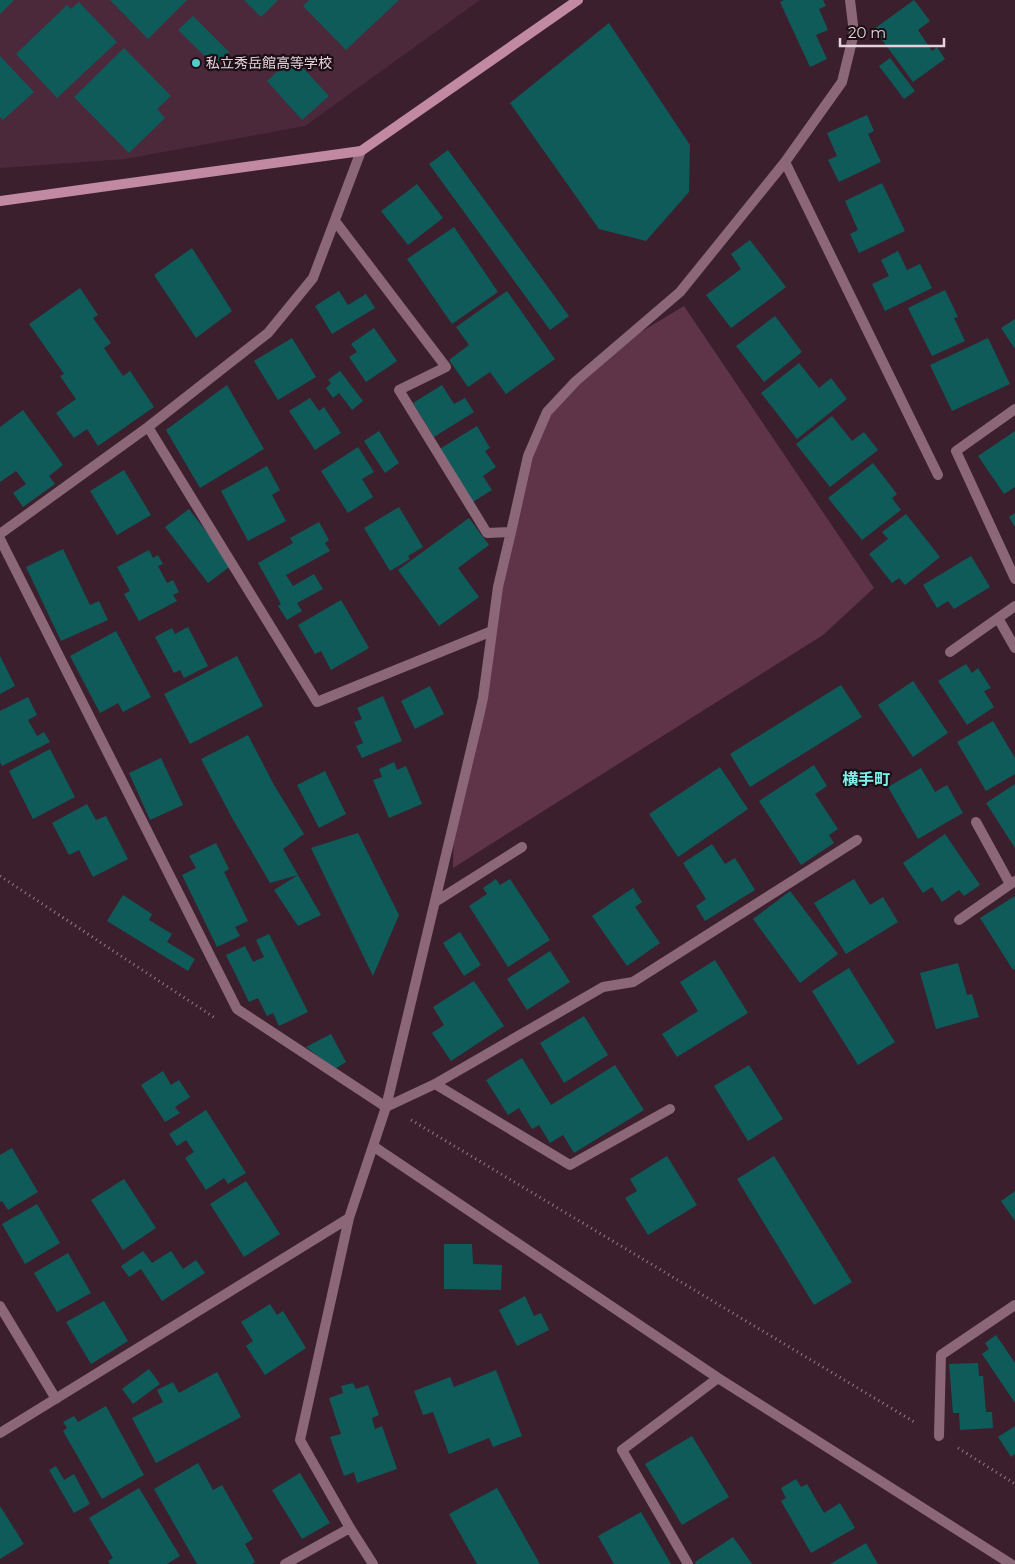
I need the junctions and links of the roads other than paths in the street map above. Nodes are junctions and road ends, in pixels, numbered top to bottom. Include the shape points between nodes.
1 (578, 0) edge
2 (850, 0) edge
3 (361, 151) junction
4 (785, 162) junction
5 (0, 201) edge
6 (335, 221) junction
7 (1015, 409) edge
8 (148, 427) junction
9 (938, 475) dead end
10 (511, 532) junction
11 (0, 534) edge
12 (0, 539) edge
13 (1015, 579) edge
14 (1015, 606) edge
15 (998, 618) junction
16 (492, 631) junction
17 (1015, 648) edge
18 (950, 652) dead end
19 (976, 822) dead end
20 (857, 840) dead end
21 (522, 846) dead end
22 (1013, 882) edge
23 (435, 902) junction
24 (959, 920) dead end
25 (435, 1084) junction
26 (386, 1107) junction
27 (670, 1109) dead end
28 (373, 1146) junction
29 (349, 1218) junction
30 (1015, 1305) edge
31 (0, 1306) edge
32 (718, 1378) junction
33 (56, 1399) junction
34 (0, 1433) edge
35 (939, 1436) road end
36 (350, 1528) junction
37 (285, 1564) edge
38 (373, 1564) edge
39 (688, 1564) edge
40 (1011, 1564) edge

1 - 3 street
2 - 4 street via 854,33 842,82
3 - 5 street
3 - 6 street
4 - 9 street
4 - 10 street via 680,292 576,381 547,412 528,456
6 - 8 street via 313,278 268,333
6 - 10 street via 446,366 399,390 487,533
7 - 13 street via 956,451
8 - 11 street
8 - 16 street via 316,702
10 - 16 street
12 - 26 street via 237,1009
14 - 15 street
15 - 17 street
15 - 18 street
16 - 23 street via 483,698
19 - 22 street
20 - 25 street via 633,982 603,987
21 - 23 street
22 - 24 street
23 - 26 street
25 - 26 street
25 - 27 street via 570,1165
26 - 28 street
28 - 29 street
28 - 32 street
29 - 33 street
29 - 36 street via 300,1440
30 - 35 street via 941,1355
31 - 33 street
32 - 39 street via 622,1450
32 - 40 street
33 - 34 street
36 - 37 street
36 - 38 street

